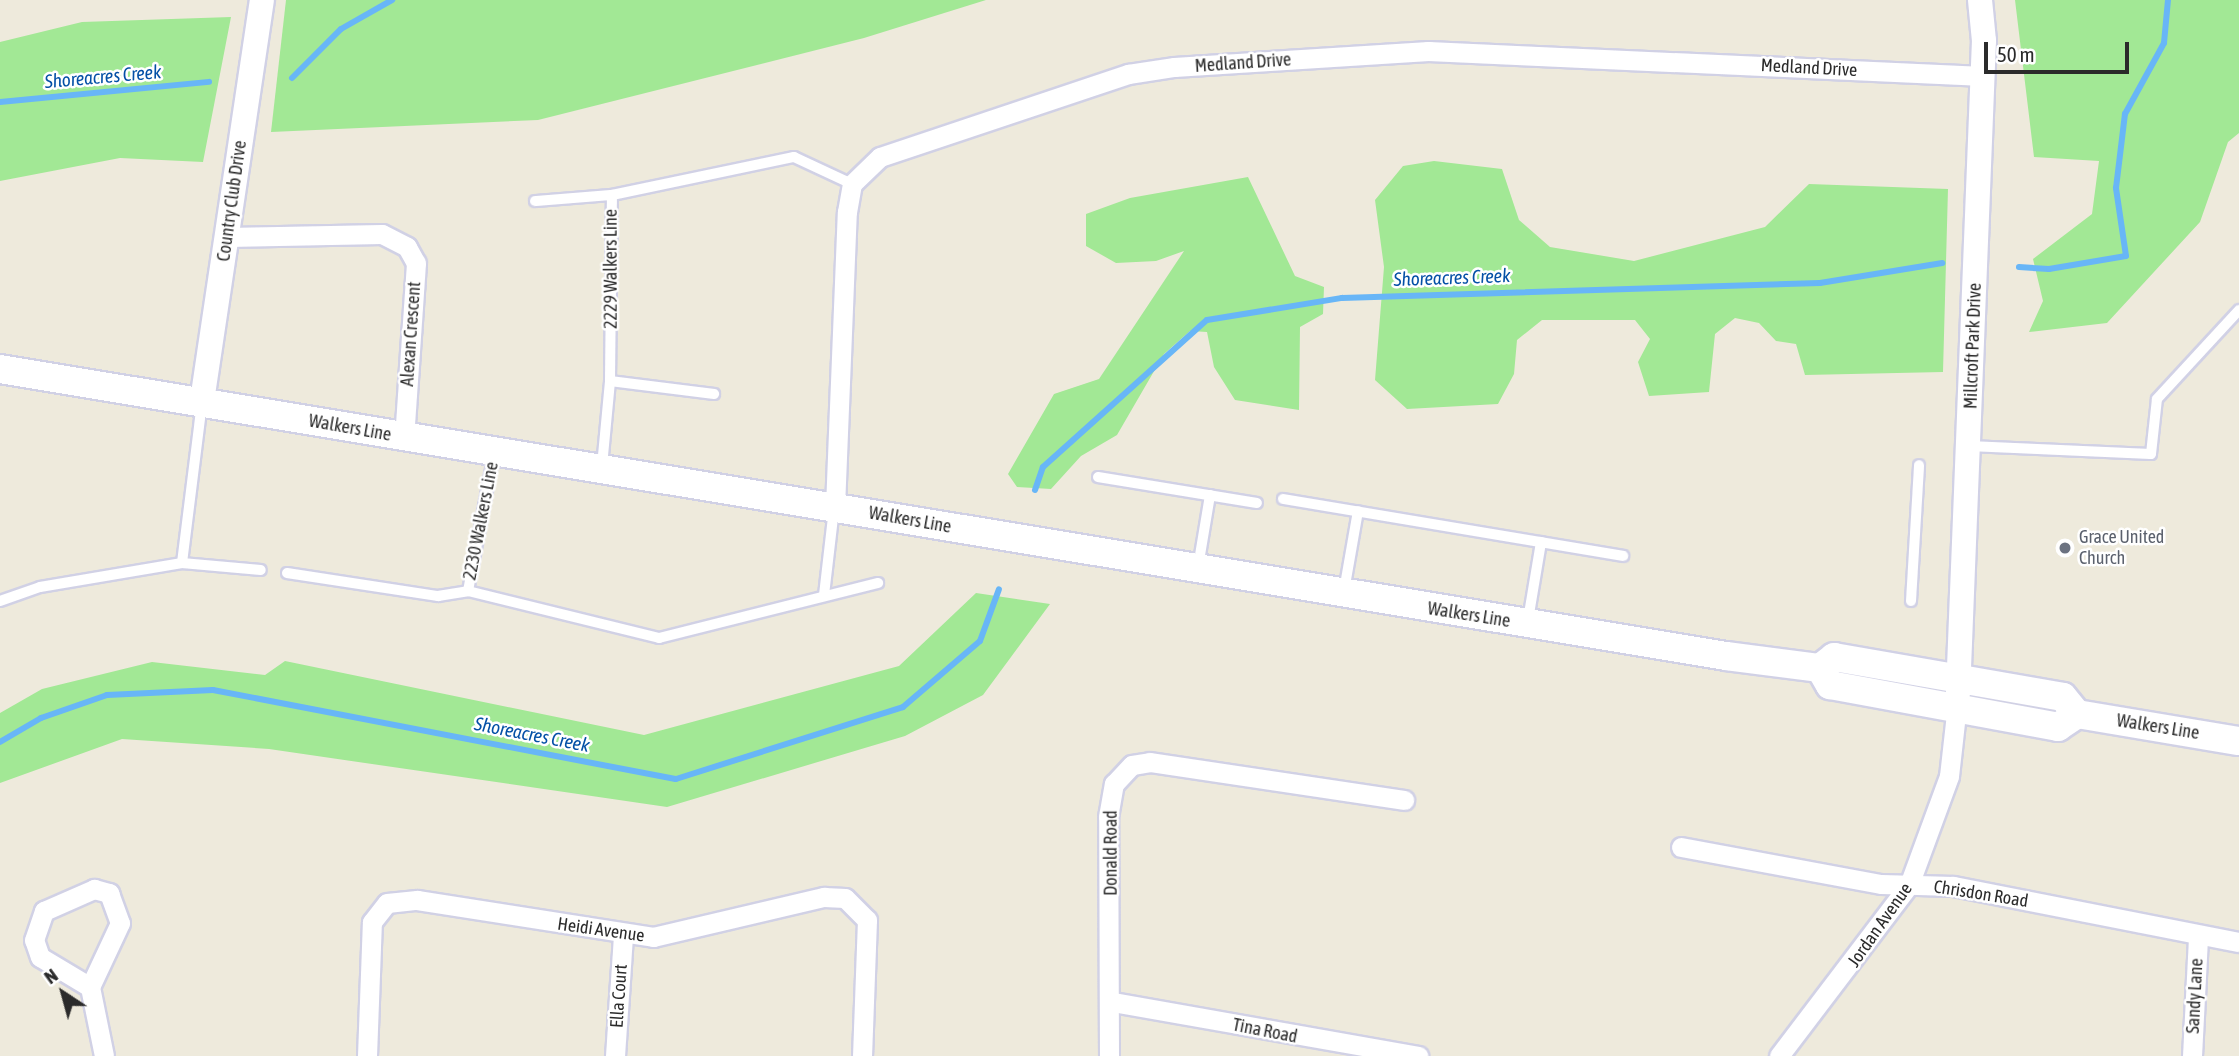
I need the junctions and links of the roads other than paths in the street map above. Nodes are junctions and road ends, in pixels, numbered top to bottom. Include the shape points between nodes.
1 (262, 0) edge
2 (1980, 0) edge
3 (1983, 76) junction
4 (852, 184) junction
5 (612, 195) junction
6 (535, 201) dead end
7 (227, 237) junction
8 (2239, 310) edge
9 (0, 369) edge
10 (610, 381) junction
11 (714, 394) dead end
12 (202, 401) junction
13 (404, 438) junction
14 (1969, 446) junction
15 (494, 451) junction
16 (1919, 465) dead end
17 (602, 467) junction
18 (1098, 477) dead end
19 (1210, 495) junction
20 (1283, 499) dead end
21 (1257, 503) dead end
22 (835, 507) junction
23 (1358, 511) junction
24 (1541, 542) junction
25 (1623, 556) dead end
26 (182, 563) junction
27 (261, 570) dead end
28 (1197, 571) junction
29 (287, 573) dead end
30 (878, 583) dead end
31 (468, 591) junction
32 (1344, 594) junction
33 (824, 595) junction
34 (0, 601) edge
35 (1911, 601) dead end
36 (1527, 624) junction
37 (1958, 693) junction
38 (2239, 741) edge
39 (1404, 800) dead end
40 (1681, 847) dead end
41 (1909, 885) junction
42 (2198, 936) junction
43 (623, 937) junction
44 (2239, 942) edge
45 (90, 988) junction
46 (1113, 1002) junction
47 (1364, 1053) edge
48 (104, 1056) edge
49 (367, 1056) edge
50 (615, 1056) edge
51 (862, 1056) edge
52 (1109, 1056) edge
53 (1418, 1056) edge
54 (1779, 1056) edge
55 (2192, 1056) edge

1 - 7 street, Country Club Drive
2 - 3 street, Millcroft Park Drive
3 - 4 street, Medland Drive via 1428,51 1174,67 1128,74 880,157
3 - 14 street, Millcroft Park Drive
4 - 5 lane, 2229 Walkers Line via 794,157
4 - 22 street
5 - 6 lane
5 - 10 lane, 2229 Walkers Line
7 - 12 street, Country Club Drive
7 - 13 street, Alexan Crescent via 382,234 407,247 416,263
8 - 14 lane via 2157,399 2151,454
9 - 12 main road, Walkers Line
10 - 11 lane
10 - 17 lane, 2229 Walkers Line
12 - 13 main road, Walkers Line
12 - 26 lane
13 - 15 main road, Walkers Line
14 - 37 street, Millcroft Park Drive
15 - 17 main road, Walkers Line
15 - 31 lane, 2230 Walkers Line
16 - 35 lane
17 - 22 main road, Walkers Line
18 - 19 lane
19 - 21 lane
19 - 28 lane
20 - 23 lane
22 - 28 main road, Walkers Line
22 - 33 lane
23 - 24 lane
23 - 32 lane
24 - 25 lane
24 - 36 lane
26 - 27 lane
26 - 34 lane via 40,587
28 - 32 main road, Walkers Line
29 - 31 lane via 438,596
30 - 33 lane
31 - 33 lane via 659,638
32 - 36 main road, Walkers Line
36 - 37 main road, Walkers Line via 1820,668 1830,685
37 - 38 main road, Walkers Line via 2063,697 2077,714
37 - 41 street, Jordan Avenue via 1949,776
39 - 46 street, Donald Road via 1150,762 1132,765 1114,784 1108,817
40 - 41 street, Chrisdon Road
41 - 42 street, Chrisdon Road via 1953,886
41 - 54 street, Jordan Avenue
42 - 44 street, Chrisdon Road
42 - 55 street, Sandy Lane
43 - 49 street, Heidi Avenue via 417,900 387,903 372,922
43 - 50 street, Ella Court
43 - 51 street, Heidi Avenue via 700,930 824,897 845,898 867,920
45 - 45 street via 40,957 34,940 44,911 94,889 109,893 120,923
45 - 48 street
46 - 47 street, Tina Road
46 - 52 street, Donald Road
47 - 53 street, Tina Road

